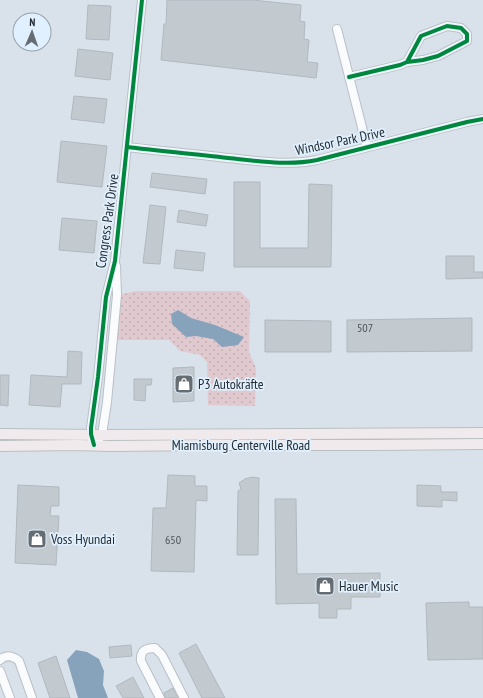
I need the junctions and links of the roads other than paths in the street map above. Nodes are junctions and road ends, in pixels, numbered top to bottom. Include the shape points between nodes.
1 (142, 0) edge
2 (337, 29) dead end
3 (407, 62) junction
4 (349, 77) junction
5 (483, 119) edge
6 (127, 147) junction
7 (367, 148) junction
8 (115, 261) junction
9 (483, 433) edge
10 (0, 434) edge
11 (91, 434) junction
12 (102, 434) junction
13 (213, 434) junction
14 (483, 444) edge
15 (94, 445) junction
16 (213, 445) junction
17 (0, 446) edge
18 (0, 660) edge
19 (0, 671) edge
20 (10, 698) edge
21 (32, 698) edge
22 (160, 698) edge
23 (184, 698) edge

1 - 6 street, Congress Park Drive
2 - 4 street
3 - 3 street via 421,36 447,26 461,28 467,34 467,41 438,56
3 - 4 street
4 - 7 street
5 - 7 street, Windsor Park Drive
6 - 7 street, Windsor Park Drive via 292,163 315,161
6 - 8 street, Congress Park Drive
8 - 11 street, Congress Park Drive via 106,297
8 - 12 street, Congress Park Drive via 117,294
9 - 13 main road, Miamisburg Centerville Road
10 - 11 main road, Miamisburg Centerville Road
11 - 12 main road, Miamisburg Centerville Road
11 - 15 street, Congress Park Drive
12 - 13 main road, Miamisburg Centerville Road
12 - 15 street, Congress Park Drive
13 - 16 main road
14 - 16 main road, Miamisburg Centerville Road
15 - 16 main road, Miamisburg Centerville Road
15 - 17 main road, Miamisburg Centerville Road
18 - 21 street via 8,656 18,661
19 - 20 street
22 - 23 street via 141,662 144,650 148,648 155,648 162,655

